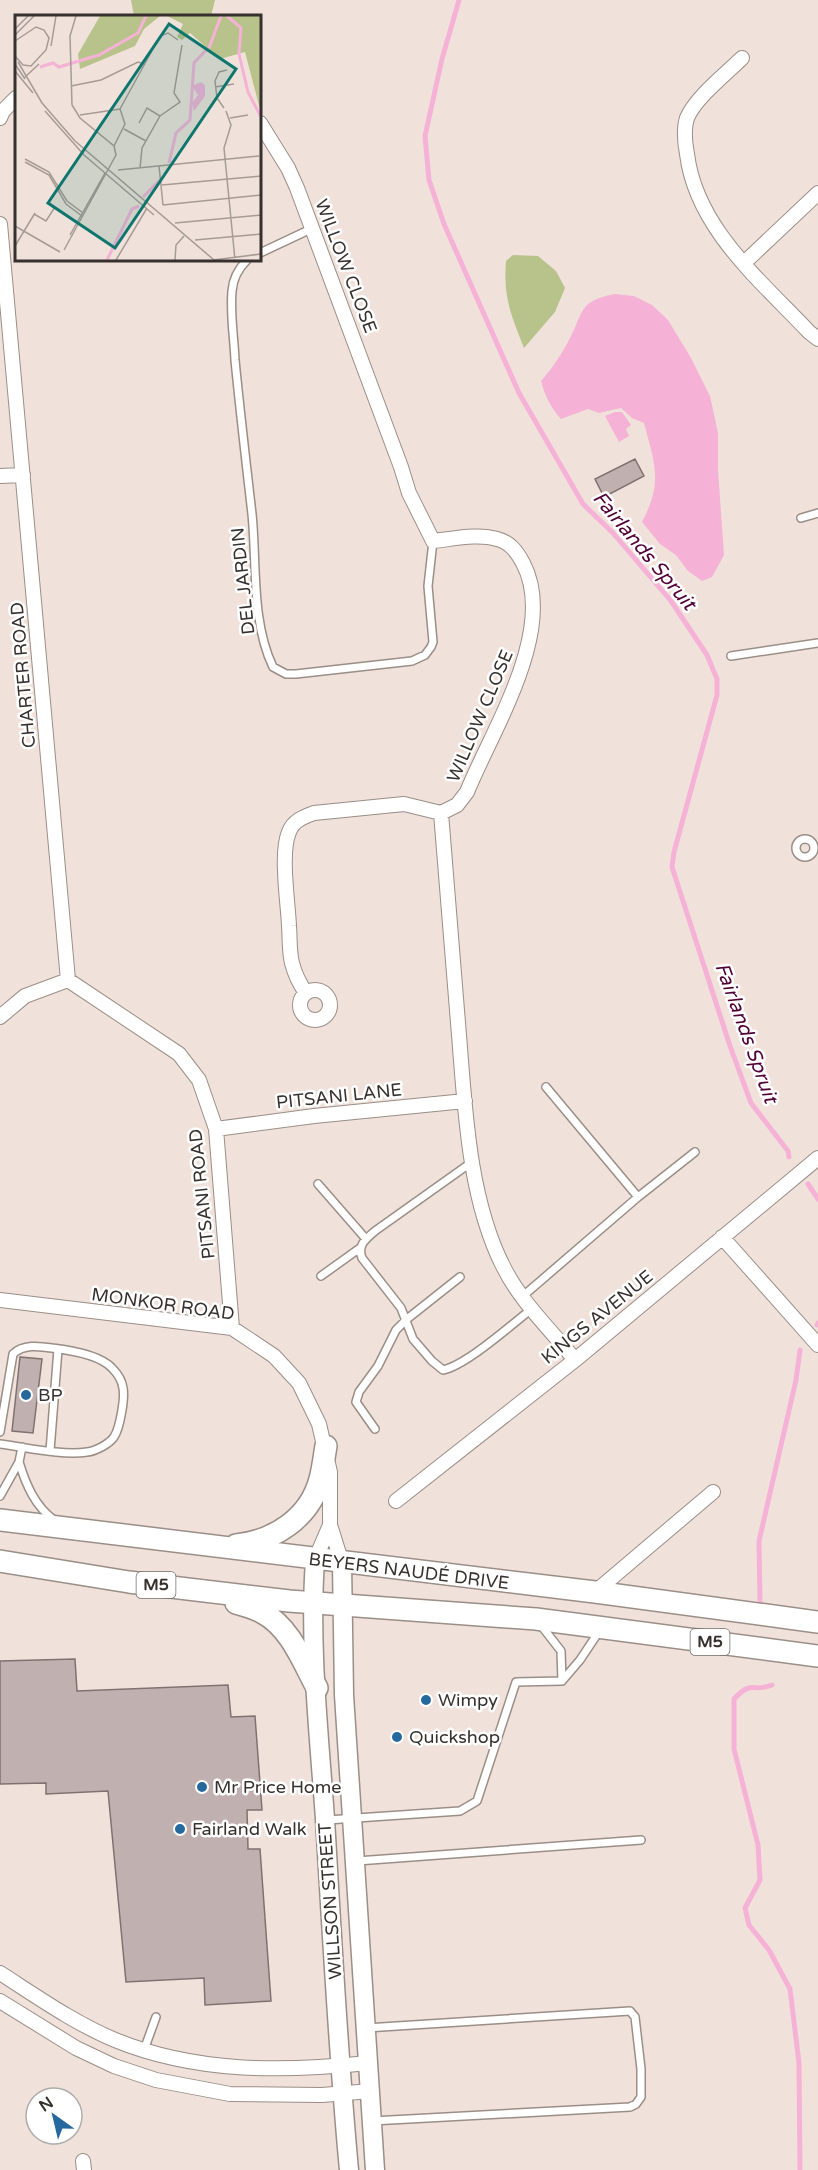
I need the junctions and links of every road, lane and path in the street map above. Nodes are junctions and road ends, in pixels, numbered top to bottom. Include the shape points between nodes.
1 (742, 58) dead end
2 (15, 99) edge
3 (0, 118) edge
4 (261, 125) edge
5 (818, 193) edge
6 (0, 224) edge
7 (313, 228) junction
8 (261, 253) edge
9 (246, 261) edge
10 (744, 263) junction
11 (818, 339) edge
12 (23, 475) junction
13 (0, 476) edge
14 (818, 513) edge
15 (801, 518) dead end
16 (433, 541) junction
17 (818, 643) edge
18 (731, 656) dead end
19 (441, 813) junction
20 (68, 980) junction
21 (306, 993) dead end
22 (0, 1017) edge
23 (546, 1088) dead end
24 (465, 1101) junction
25 (216, 1129) junction
26 (695, 1152) dead end
27 (816, 1160) edge
28 (472, 1162) junction
29 (318, 1184) dead end
30 (638, 1197) junction
31 (722, 1238) junction
32 (366, 1239) junction
33 (360, 1248) junction
34 (321, 1276) dead end
35 (460, 1277) dead end
36 (523, 1296) junction
37 (0, 1300) edge
38 (533, 1308) junction
39 (407, 1318) junction
40 (232, 1328) junction
41 (818, 1345) edge
42 (58, 1349) junction
43 (575, 1360) junction
44 (375, 1429) dead end
45 (0, 1432) edge
46 (0, 1444) edge
47 (326, 1446) junction
48 (22, 1447) junction
49 (50, 1450) junction
50 (19, 1462) junction
51 (713, 1492) dead end
52 (0, 1496) edge
53 (396, 1501) dead end
54 (0, 1520) edge
55 (330, 1525) junction
56 (63, 1527) junction
57 (214, 1546) junction
58 (0, 1560) edge
59 (315, 1560) junction
60 (342, 1563) junction
61 (129, 1582) junction
62 (595, 1592) junction
63 (312, 1603) junction
64 (344, 1606) junction
65 (536, 1619) junction
66 (818, 1622) edge
67 (602, 1628) junction
68 (818, 1656) edge
69 (562, 1681) junction
70 (317, 1688) junction
71 (352, 1819) junction
72 (325, 1820) junction
73 (641, 1840) dead end
74 (354, 1861) junction
75 (0, 1973) edge
76 (0, 2001) edge
77 (156, 2017) dead end
78 (366, 2028) junction
79 (144, 2050) junction
80 (368, 2062) junction
81 (340, 2066) junction
82 (371, 2091) junction
83 (342, 2095) junction
84 (372, 2121) junction
85 (349, 2170) edge
86 (375, 2170) edge

1 - 10 street via 696,105 687,119 684,136 694,186 706,212
2 - 3 street
4 - 7 street, WILLOW CLOSE via 288,168
5 - 10 street
6 - 12 street, CHARTER ROAD
7 - 8 lane
7 - 16 street, WILLOW CLOSE via 409,493
9 - 16 lane, DEL JARDIN via 234,278 233,330 259,613 273,667 296,674 391,664 425,655 434,631 428,586
10 - 11 street
12 - 13 street
12 - 20 street, CHARTER ROAD
14 - 15 lane
16 - 19 street, WILLOW CLOSE via 486,537 511,546 527,570 534,610 522,668 467,792 457,805
17 - 18 lane
19 - 21 street via 404,804 314,813 294,823 286,841 285,860 291,961 297,981
19 - 24 street
20 - 22 street via 35,990
20 - 25 street, PITSANI ROAD via 179,1054 199,1080
23 - 30 lane
24 - 25 street, PITSANI LANE
24 - 28 street
25 - 40 street, PITSANI ROAD
26 - 30 lane
27 - 31 street, KINGS AVENUE
28 - 32 lane
28 - 36 street via 496,1251
29 - 32 lane
30 - 36 lane
31 - 41 street
31 - 43 street, KINGS AVENUE
32 - 33 lane
33 - 34 lane
33 - 39 lane via 362,1258
35 - 39 lane
36 - 38 street
37 - 40 street, MONKOR ROAD
38 - 39 lane via 446,1370 439,1368 411,1335
38 - 43 street
39 - 44 lane via 392,1335 357,1398 359,1408
40 - 47 street, MONKOR ROAD via 274,1356 299,1383
42 - 45 lane via 27,1347 18,1348 13,1354
42 - 49 lane
42 - 49 lane via 79,1351 111,1366 124,1390 115,1436 105,1445 88,1452
43 - 53 street, KINGS AVENUE
46 - 48 lane
47 - 55 street, MONKOR ROAD
47 - 57 main road via 320,1481 297,1519 260,1539
48 - 49 lane
48 - 50 lane
50 - 52 lane
50 - 56 lane via 36,1502
51 - 62 street
54 - 56 main road, BEYERS NAUDÉ DRIVE / M5
55 - 59 street, MONKOR ROAD
55 - 60 street, MONKOR ROAD
56 - 57 main road, BEYERS NAUDÉ DRIVE / M5
57 - 59 main road, BEYERS NAUDÉ DRIVE / M5
58 - 61 main road, BEYERS NAUDÉ DRIVE / M5
59 - 60 main road, BEYERS NAUDÉ DRIVE / M5
59 - 63 street, WILLSON STREET
60 - 62 main road, BEYERS NAUDÉ DRIVE / M5
60 - 64 street, WILLSON STREET
61 - 63 main road, BEYERS NAUDÉ DRIVE / M5
61 - 70 main road via 263,1612 288,1635
62 - 66 main road, BEYERS NAUDÉ DRIVE / M5
63 - 64 main road, BEYERS NAUDÉ DRIVE / M5
63 - 70 street, WILLSON STREET
64 - 65 main road, BEYERS NAUDÉ DRIVE / M5
64 - 71 street, WILLSON STREET via 344,1695
65 - 67 main road, BEYERS NAUDÉ DRIVE / M5
65 - 69 lane via 561,1652
67 - 68 main road, BEYERS NAUDÉ DRIVE / M5
67 - 69 lane
69 - 71 lane via 516,1682 477,1801 460,1811
70 - 72 street, WILLSON STREET
71 - 72 lane
71 - 74 street, WILLSON STREET
72 - 81 street, WILLSON STREET
73 - 74 lane
74 - 78 street, WILLSON STREET
75 - 79 street via 50,2006 113,2039
76 - 83 street via 76,2048 156,2080 230,2094
77 - 79 lane
78 - 80 street, WILLSON STREET
78 - 84 lane via 630,2011 635,2017 641,2069 641,2097 630,2107
79 - 81 street via 225,2067
80 - 81 street
80 - 82 street, WILLSON STREET
81 - 83 street, WILLSON STREET
82 - 83 street
82 - 84 street, WILLSON STREET
83 - 85 street, WILLSON STREET
84 - 86 street, WILLSON STREET

